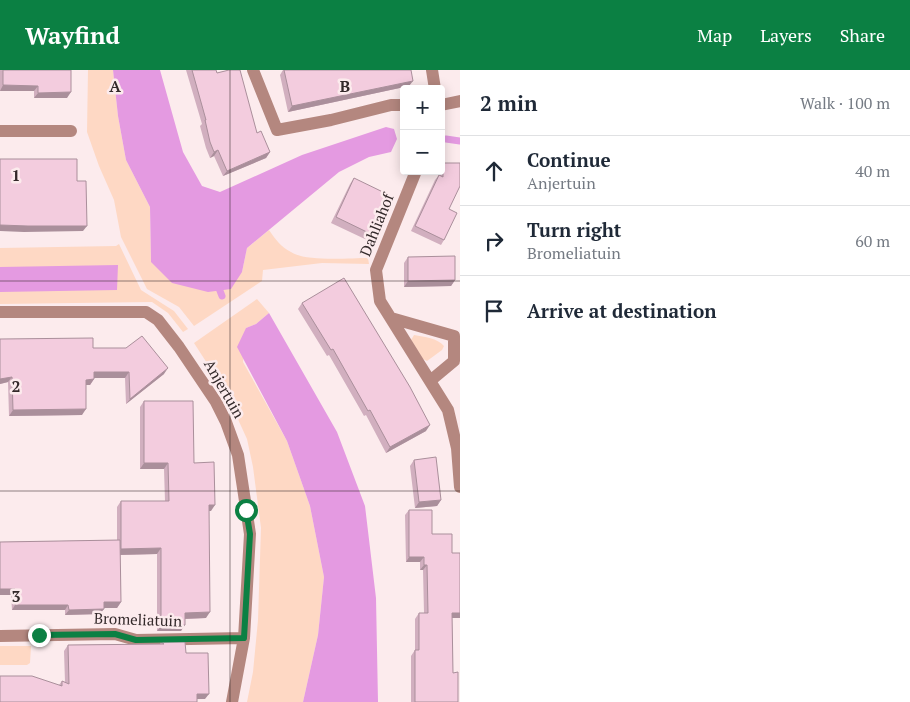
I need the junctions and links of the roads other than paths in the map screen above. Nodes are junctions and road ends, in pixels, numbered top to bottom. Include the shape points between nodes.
1 (252, 70) edge
2 (432, 70) edge
3 (434, 85) edge
4 (460, 101) edge
5 (445, 104) edge
6 (400, 105) edge
7 (0, 131) edge
8 (71, 131) dead end
9 (414, 175) edge
10 (0, 312) edge
11 (390, 318) junction
12 (430, 381) junction
13 (460, 487) edge
14 (0, 636) edge
15 (244, 638) junction
16 (232, 702) edge

1 - 6 street via 277,130
2 - 3 street
4 - 5 street
7 - 8 street
9 - 11 street, Dahliahof via 376,270 380,301
10 - 15 street, Anjertuin via 146,312 158,320 179,347 216,402 238,455 250,534
11 - 12 street, Dahliahof
11 - 12 street via 454,336 454,361
12 - 13 street, Dahliahof via 448,410 457,448
14 - 15 street, Bromeliatuin via 115,634 136,640
15 - 16 street, Anjertuin

